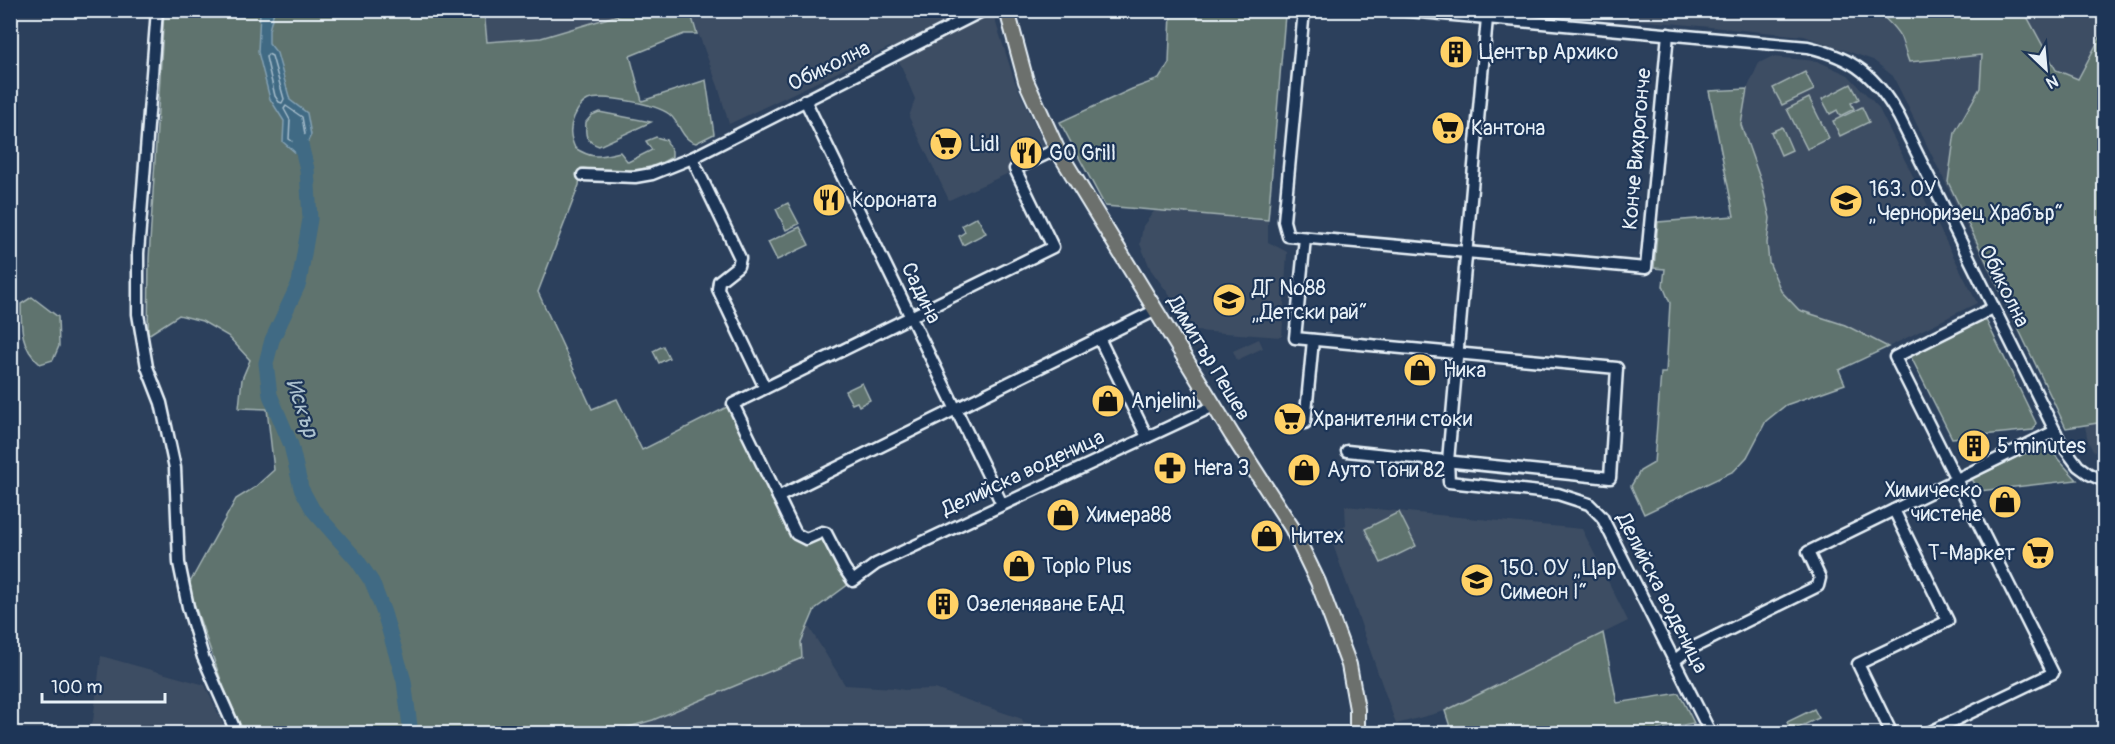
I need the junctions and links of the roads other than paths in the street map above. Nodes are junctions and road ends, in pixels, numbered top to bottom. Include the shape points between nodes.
1 (157, 10) edge
2 (984, 10) edge
3 (1007, 10) edge
4 (1304, 10) edge
5 (1398, 10) edge
6 (1487, 18) junction
7 (1668, 34) junction
8 (805, 100) junction
9 (1057, 149) junction
10 (692, 158) junction
11 (583, 175) dead end
12 (1305, 238) junction
13 (1466, 252) junction
14 (1993, 308) junction
15 (1156, 310) junction
16 (911, 317) junction
17 (1099, 338) junction
18 (1313, 340) junction
19 (1457, 353) junction
20 (765, 388) junction
21 (1214, 406) junction
22 (956, 409) junction
23 (1305, 423) dead end
24 (2055, 431) junction
25 (1148, 437) junction
26 (1347, 452) dead end
27 (1448, 461) junction
28 (1956, 479) junction
29 (2104, 481) edge
30 (778, 497) junction
31 (1002, 504) junction
32 (1894, 510) junction
33 (1674, 661) junction
34 (233, 725) dead end
35 (1357, 734) edge
36 (1711, 734) edge
37 (1892, 734) edge
38 (1926, 734) edge

1 - 34 street via 138,253 138,314 147,367 161,403 175,468 179,562 188,607 203,657
2 - 8 street, Обиколна
3 - 9 main road, Димитър Пешев via 1026,81
4 - 12 street via 1284,221 1288,236
5 - 6 street, Обиколна
6 - 7 street, Обиколна
6 - 13 street
7 - 13 street, Конче Вихрогонче via 1646,268
7 - 14 street, Обиколна via 1808,47 1830,52 1865,72 1899,117
8 - 10 street, Обиколна
8 - 16 street, Садина
9 - 15 main road, Димитър Пешев
9 - 16 street via 1016,169 1053,248
10 - 11 street, Обиколна via 635,177
10 - 20 street via 740,258 738,266 719,281 718,289
12 - 13 street
12 - 18 street via 1295,338
13 - 19 street
14 - 24 street, Обиколна
14 - 28 street via 1894,357
15 - 17 street
15 - 21 main road, Димитър Пешев
16 - 20 street
16 - 22 street, Садина
17 - 22 street
17 - 25 street
18 - 19 street
18 - 23 street
19 - 27 street
19 - 27 street via 1617,368 1610,478
20 - 30 street via 733,404
21 - 25 street, Делийска воденица
21 - 35 main road, Димитър Пешев via 1292,528 1318,582 1349,665
22 - 30 street
22 - 31 street, Садина
24 - 28 street
24 - 29 street, Обиколна via 2078,466
25 - 31 street, Делийска воденица
26 - 27 street
27 - 33 street, Делийска воденица via 1449,482 1558,494 1589,504 1610,530
28 - 32 street
28 - 38 street via 2053,673
30 - 31 street, Делийска воденица via 796,534 806,539 826,533 853,581 876,564
32 - 33 street via 1808,552 1820,578 1816,587 1688,650
32 - 37 street via 1948,621 1858,664
33 - 36 street, Делийска воденица

